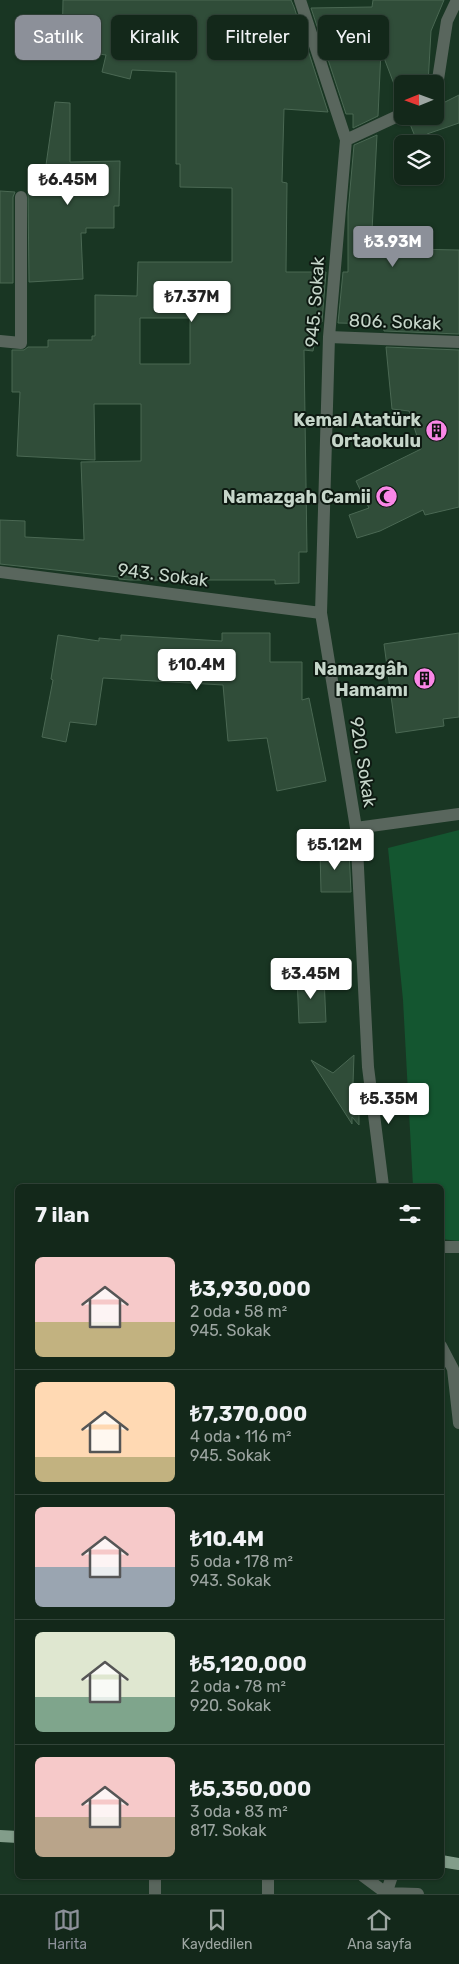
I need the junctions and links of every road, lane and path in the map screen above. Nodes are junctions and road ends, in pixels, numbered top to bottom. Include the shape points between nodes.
1 (300, 0) edge
2 (457, 0) edge
3 (439, 75) edge
4 (394, 118) edge
5 (346, 140) junction
6 (22, 197) dead end
7 (329, 337) junction
8 (0, 341) edge
9 (459, 342) edge
10 (0, 572) edge
11 (320, 613) junction
12 (459, 814) edge
13 (356, 828) junction
14 (383, 1184) edge
15 (444, 1247) edge
16 (459, 1247) edge
17 (444, 1352) edge
18 (459, 1423) edge
19 (0, 1836) edge
20 (15, 1837) edge
21 (444, 1862) edge
22 (459, 1864) edge
23 (155, 1879) edge
24 (268, 1879) edge
25 (367, 1879) edge
26 (391, 1879) edge
27 (386, 1893) edge
28 (155, 1894) edge
29 (268, 1894) edge
30 (418, 1894) edge

1 - 5 street, 945. Sokak
2 - 3 street via 447,22
4 - 5 street
5 - 7 street, 945. Sokak
6 - 8 street via 21,343
7 - 9 street, 806. Sokak
7 - 11 street, 945. Sokak
10 - 11 street, 943. Sokak
11 - 13 street, 920. Sokak
12 - 13 street
13 - 14 street, 920. Sokak via 368,1067
15 - 16 street
17 - 18 street via 453,1369
19 - 20 main road
21 - 22 main road
23 - 28 street
24 - 29 street
25 - 27 street
26 - 27 street
27 - 30 street

